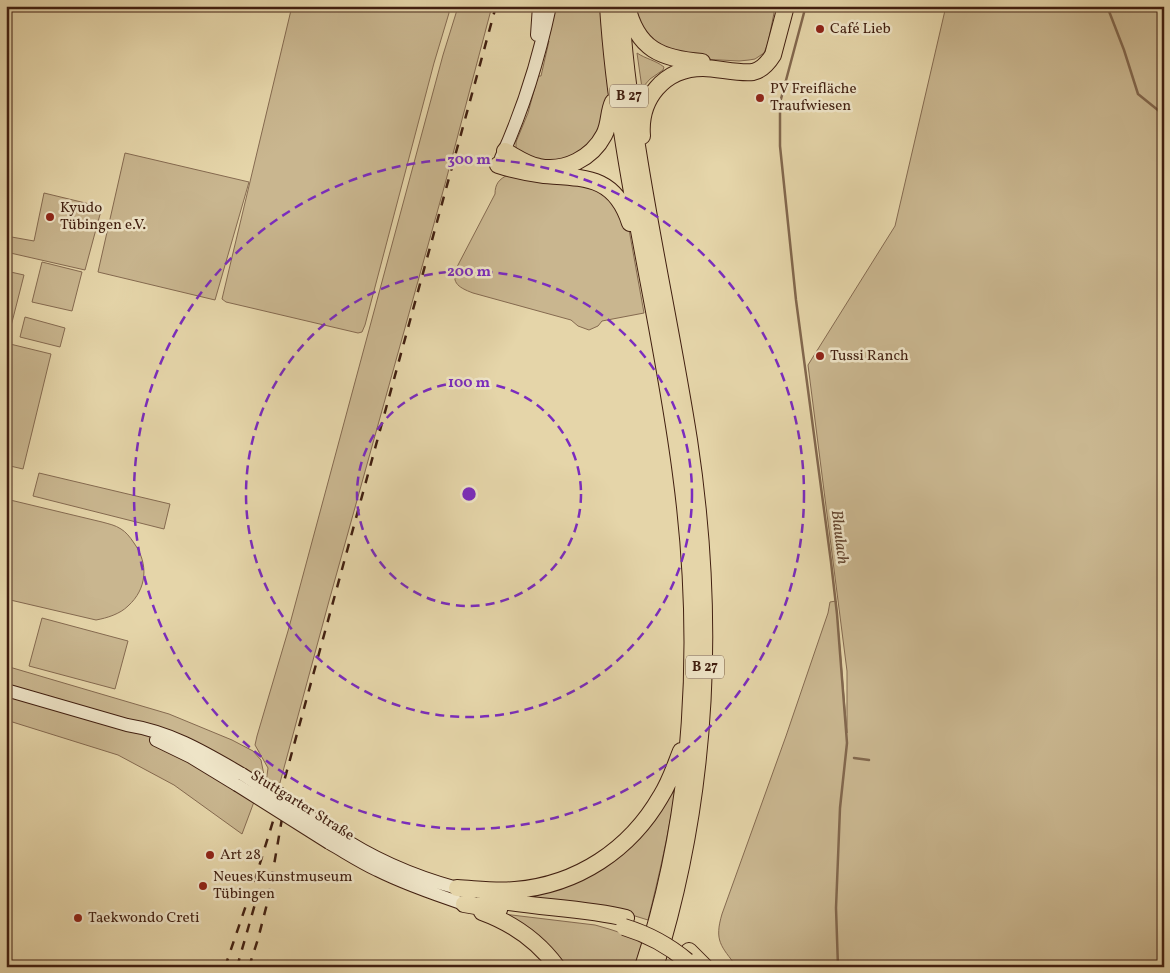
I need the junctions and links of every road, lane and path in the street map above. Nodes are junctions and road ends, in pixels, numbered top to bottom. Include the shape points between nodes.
1 (539, 6) edge
2 (550, 6) edge
3 (608, 6) edge
4 (620, 6) edge
5 (627, 6) edge
6 (777, 6) edge
7 (786, 6) edge
8 (530, 81) junction
9 (617, 96) junction
10 (502, 158) junction
11 (643, 186) junction
12 (639, 233) junction
13 (6, 690) edge
14 (689, 732) junction
15 (332, 838) junction
16 (457, 888) junction
17 (464, 904) junction
18 (625, 923) junction
19 (690, 960) edge
20 (557, 967) edge
21 (643, 967) edge
22 (656, 967) edge
23 (705, 967) edge

1 - 8 main road
2 - 8 main road
3 - 9 highway, B 27
4 - 11 highway, B 27
5 - 6 highway via 638,35 659,53 680,60 746,64 761,60 766,54
7 - 11 highway via 772,55 759,70 690,69 678,72 656,88 642,116 646,169
8 - 10 main road
9 - 10 highway via 600,142 577,162 559,168 539,167
9 - 12 highway, B 27
10 - 12 highway via 518,171 581,177 597,182 617,197
11 - 22 highway, B 27 via 692,466 701,545 705,629 704,694 692,806 678,883
12 - 14 highway, B 27 via 667,382 686,513 693,620
13 - 15 main road, Stuttgarter Straße, bridge via 186,743 206,753 239,779
14 - 16 highway via 666,788 654,808 632,835 606,858 574,875 534,888 502,891
14 - 21 highway, B 27 via 672,854
15 - 16 main road, Stuttgarter Straße via 348,842 421,877
15 - 17 main road, Stuttgarter Straße via 375,870
16 - 18 highway via 494,900 600,913
17 - 18 highway
17 - 20 highway via 518,930
18 - 19 highway via 659,931
19 - 23 highway

